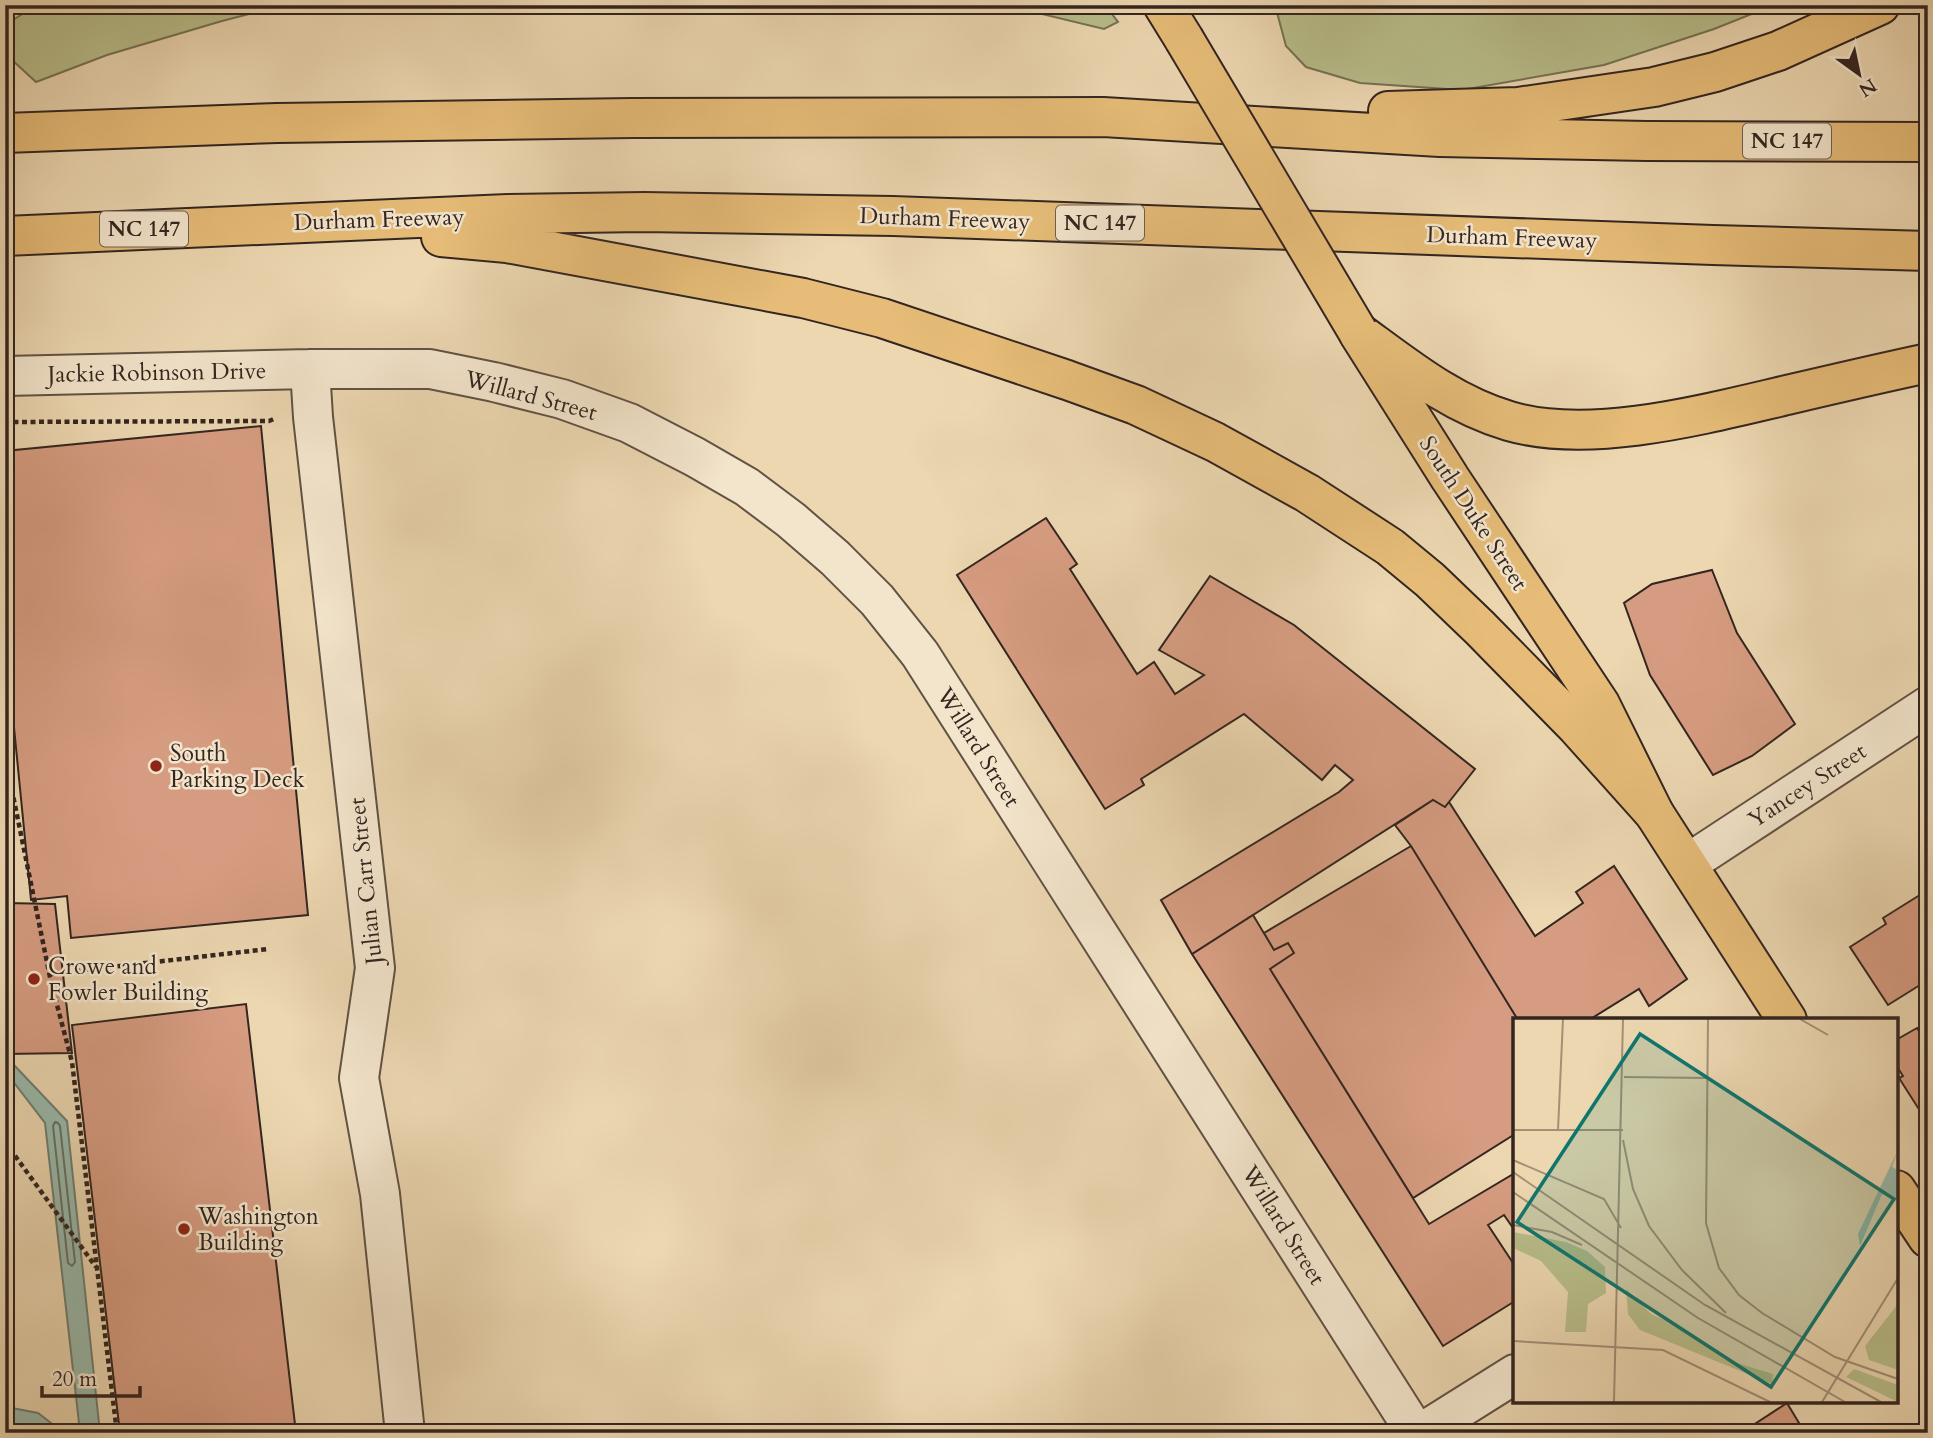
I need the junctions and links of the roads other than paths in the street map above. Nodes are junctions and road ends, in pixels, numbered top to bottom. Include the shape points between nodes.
1 (1163, 5) edge
2 (1880, 5) edge
3 (1103, 117) junction
4 (15, 132) edge
5 (1928, 142) edge
6 (271, 223) junction
7 (11, 236) edge
8 (1928, 251) edge
9 (1358, 332) junction
10 (1928, 363) edge
11 (310, 369) junction
12 (5, 376) edge
13 (1928, 706) edge
14 (1654, 813) junction
15 (1687, 864) junction
16 (1786, 1018) edge
17 (1513, 1375) edge
18 (405, 1433) edge
19 (1416, 1433) edge
20 (1421, 1433) edge

1 - 9 main road, South Duke Street, bridge
2 - 3 main road via 1777,51 1715,72 1654,87 1518,107
3 - 4 main road, NC 147 via 619,118
3 - 5 main road, NC 147 via 1440,137
6 - 7 main road, Durham Freeway / NC 147
6 - 8 main road, Durham Freeway / NC 147 via 644,212
6 - 14 main road via 506,243 803,298 882,318 1136,405 1296,487 1390,547 1497,645
9 - 10 main road via 1456,400 1510,421 1553,429 1613,428 1709,414
9 - 14 main road, South Duke Street via 1600,704
11 - 12 street, Jackie Robinson Drive
11 - 18 street, Julian Carr Street via 375,968 359,1078 380,1195
11 - 19 street, Willard Street via 430,369 562,399 629,423 747,487 835,558 920,653
13 - 15 street, Yancey Street
14 - 15 main road, South Duke Street
15 - 16 main road, South Duke Street
17 - 20 street

